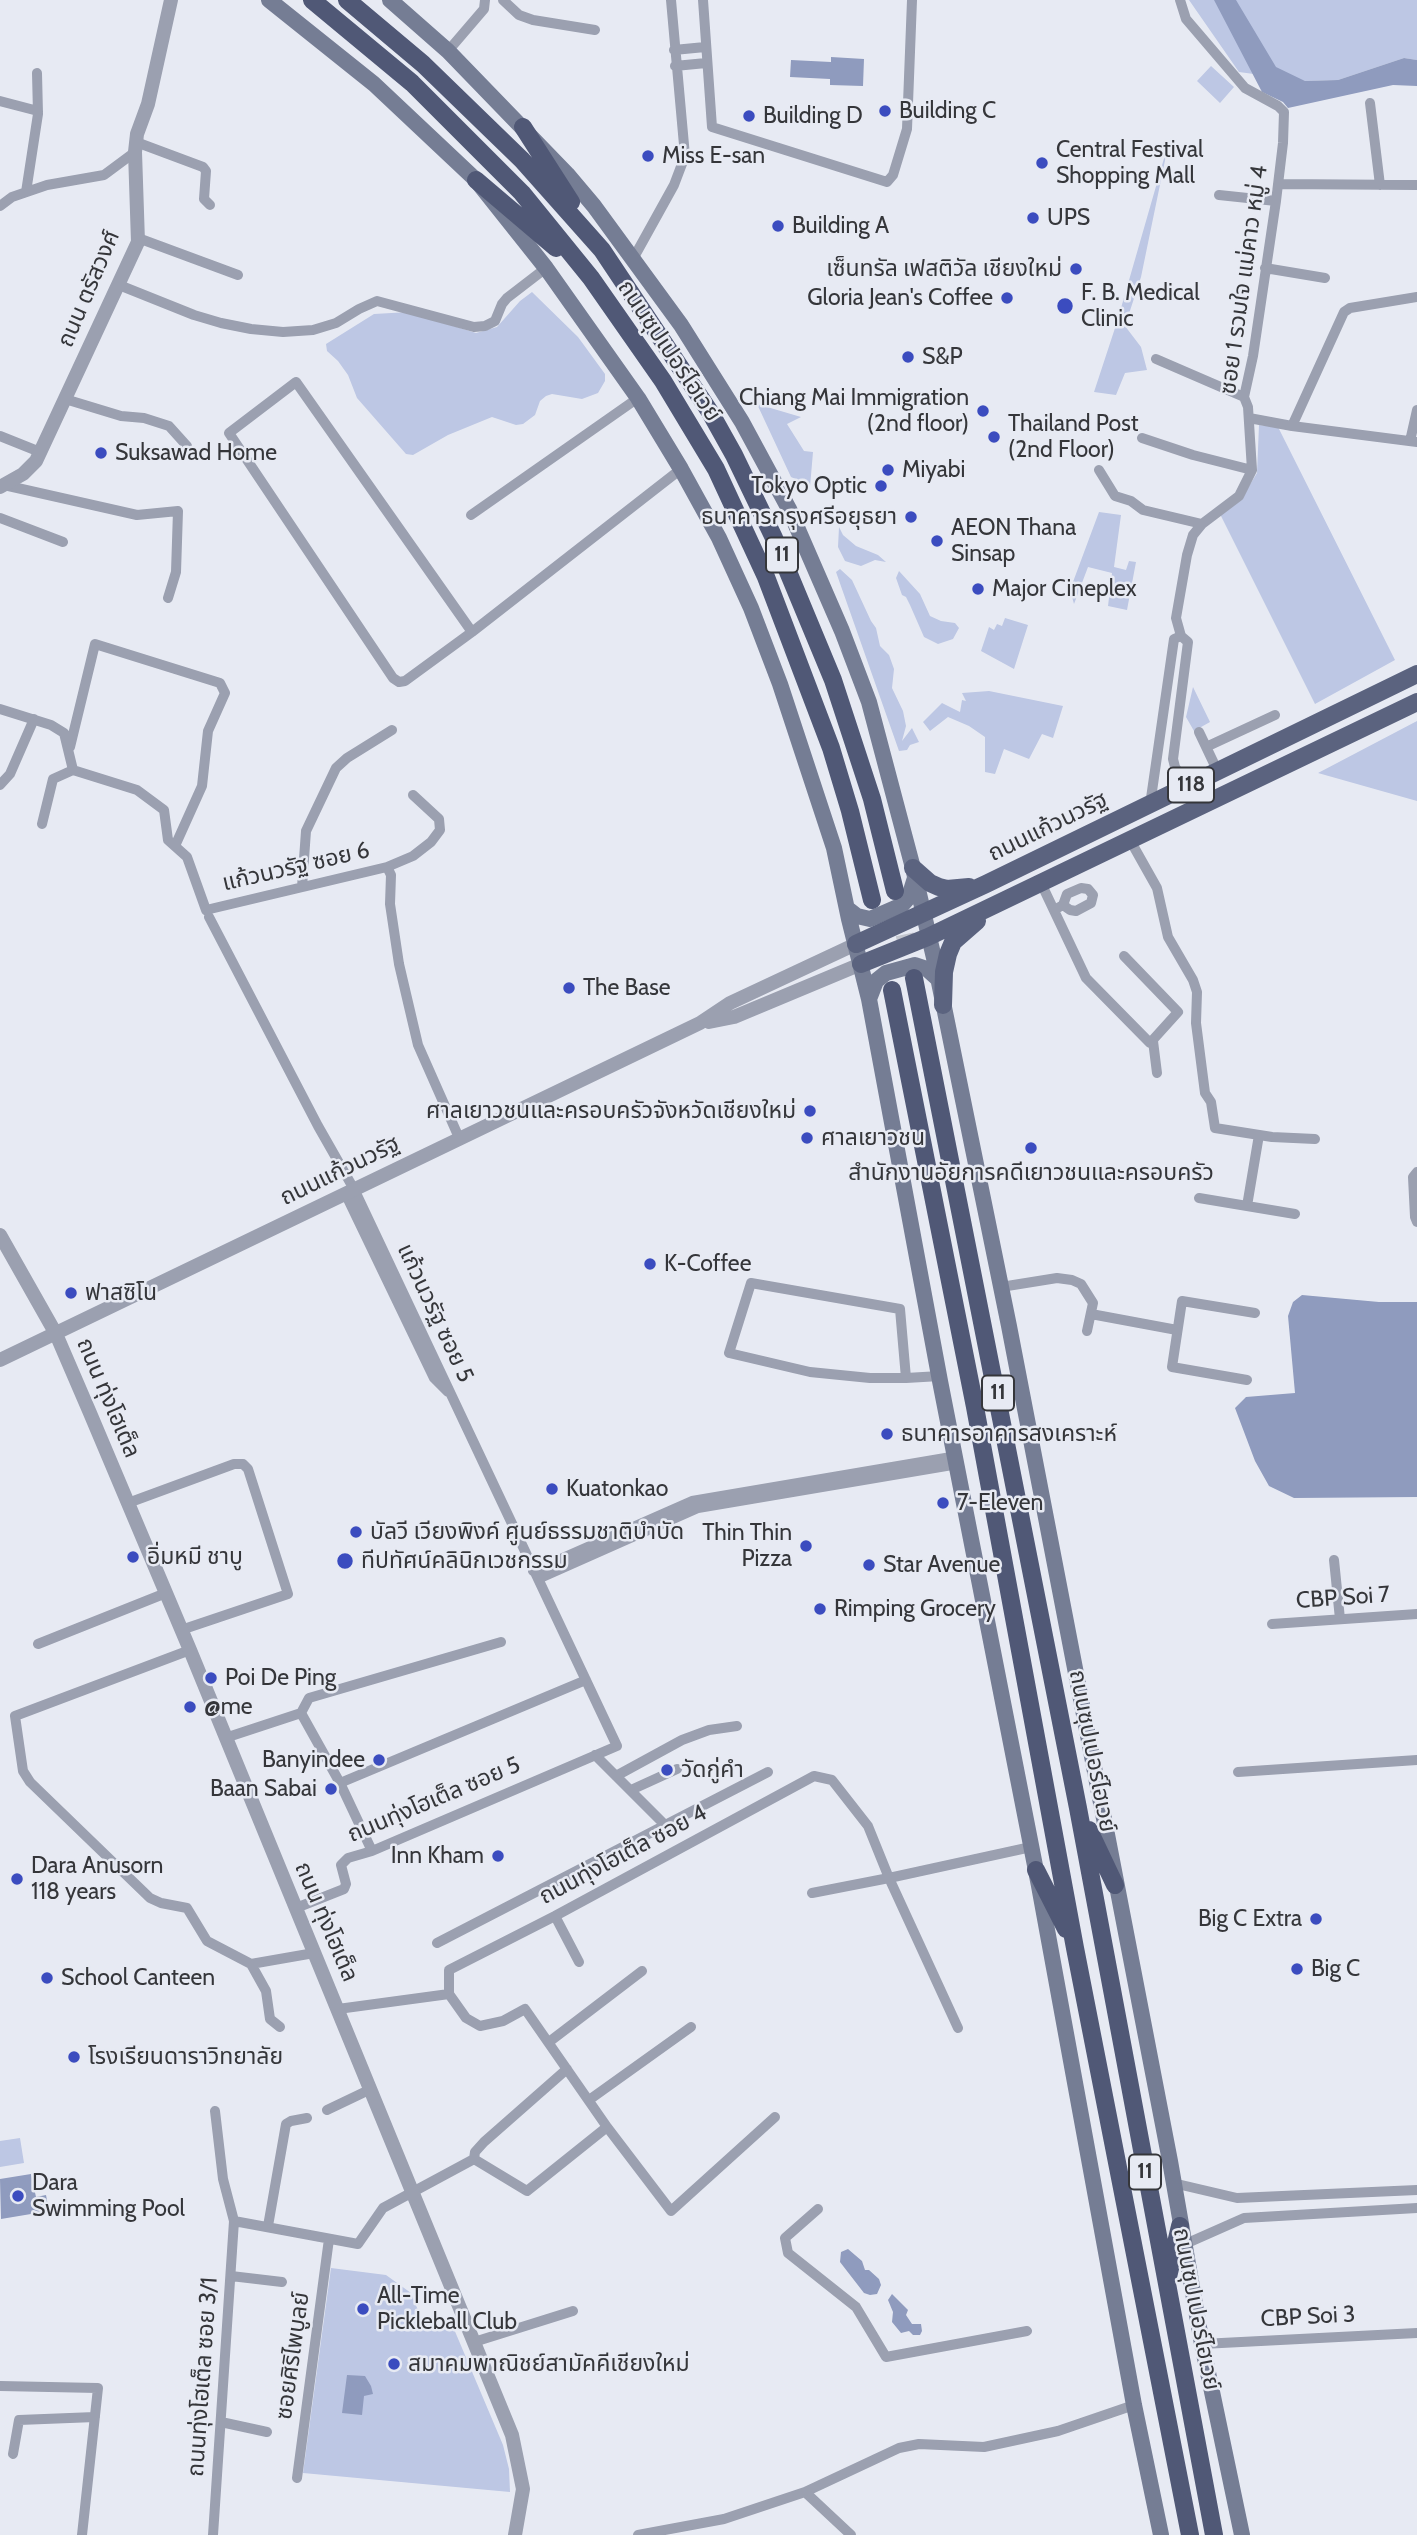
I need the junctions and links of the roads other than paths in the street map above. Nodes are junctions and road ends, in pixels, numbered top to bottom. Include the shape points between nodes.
1 (171, 0) edge
2 (269, 0) edge
3 (312, 0) edge
4 (347, 0) edge
5 (390, 0) edge
6 (474, 0) edge
7 (503, 0) edge
8 (671, 0) edge
9 (703, 0) edge
10 (912, 0) edge
11 (1180, 0) edge
12 (484, 5) edge
13 (595, 30) dead end
14 (705, 47) junction
15 (674, 50) junction
16 (448, 51) junction
17 (706, 63) junction
18 (675, 65) junction
19 (37, 73) dead end
20 (0, 101) edge
21 (1370, 103) dead end
22 (38, 111) junction
23 (523, 127) junction
24 (136, 147) junction
25 (476, 180) junction
26 (1279, 184) junction
27 (1380, 185) junction
28 (1417, 185) edge
29 (26, 192) junction
30 (1219, 195) dead end
31 (1276, 201) junction
32 (210, 205) dead end
33 (0, 206) edge
34 (138, 238) junction
35 (601, 250) junction
36 (634, 259) junction
37 (546, 268) junction
38 (1265, 268) junction
39 (238, 275) dead end
40 (591, 278) junction
41 (1325, 278) dead end
42 (119, 285) junction
43 (1417, 297) edge
44 (1156, 359) dead end
45 (1244, 397) junction
46 (638, 398) junction
47 (65, 399) junction
48 (1417, 410) edge
49 (1249, 418) junction
50 (1293, 426) junction
51 (0, 436) edge
52 (1142, 438) dead end
53 (1414, 441) edge
54 (187, 446) dead end
55 (40, 452) junction
56 (681, 469) junction
57 (1099, 470) dead end
58 (1252, 470) junction
59 (2, 486) edge
60 (471, 515) dead end
61 (0, 518) edge
62 (1202, 524) junction
63 (63, 542) dead end
64 (168, 598) dead end
65 (472, 632) junction
66 (1181, 636) junction
67 (1417, 674) edge
68 (1417, 702) edge
69 (0, 709) edge
70 (1275, 715) dead end
71 (34, 719) junction
72 (392, 730) dead end
73 (1199, 732) dead end
74 (1206, 747) junction
75 (70, 748) junction
76 (74, 770) junction
77 (1218, 772) junction
78 (0, 785) edge
79 (1188, 786) junction
80 (413, 795) dead end
81 (1150, 805) junction
82 (42, 824) dead end
83 (1130, 840) junction
84 (175, 846) junction
85 (387, 867) junction
86 (914, 873) junction
87 (1041, 883) junction
88 (986, 884) junction
89 (302, 887) junction
90 (895, 891) tunnel mouth
91 (872, 900) dead end
92 (998, 903) junction
93 (848, 909) junction
94 (923, 914) junction
95 (209, 917) dead end
96 (928, 936) junction
97 (856, 944) junction
98 (1124, 956) dead end
99 (861, 964) junction
100 (914, 978) tunnel mouth
101 (937, 978) junction
102 (892, 990) dead end
103 (869, 999) junction
104 (943, 1005) junction
105 (700, 1023) junction
106 (1153, 1041) junction
107 (1157, 1073) dead end
108 (1259, 1135) junction
109 (1315, 1139) dead end
110 (460, 1140) junction
111 (1417, 1172) edge
112 (350, 1193) junction
113 (1199, 1198) dead end
114 (1247, 1206) junction
115 (1296, 1214) dead end
116 (1417, 1222) edge
117 (0, 1235) edge
118 (1001, 1287) junction
119 (1255, 1313) dead end
120 (1091, 1314) junction
121 (1177, 1329) junction
122 (1087, 1331) dead end
123 (56, 1334) junction
124 (0, 1360) edge
125 (940, 1376) junction
126 (906, 1378) junction
127 (1247, 1380) dead end
128 (957, 1460) junction
129 (128, 1503) junction
130 (1334, 1560) dead end
131 (536, 1575) junction
132 (166, 1592) junction
133 (1417, 1614) edge
134 (1340, 1619) junction
135 (1272, 1624) dead end
136 (181, 1630) junction
137 (502, 1642) dead end
138 (38, 1644) dead end
139 (190, 1650) junction
140 (586, 1679) junction
141 (302, 1713) junction
142 (737, 1726) dead end
143 (225, 1738) junction
144 (617, 1746) joint
145 (595, 1755) junction
146 (1417, 1760) edge
147 (677, 1769) dead end
148 (768, 1772) dead end
149 (1238, 1772) dead end
150 (616, 1776) junction
151 (340, 1783) junction
152 (631, 1790) junction
153 (1078, 1808) junction
154 (666, 1825) junction
155 (1031, 1847) junction
156 (372, 1851) junction
157 (1036, 1870) junction
158 (889, 1878) junction
159 (1115, 1885) junction
160 (812, 1893) dead end
161 (296, 1908) junction
162 (555, 1916) junction
163 (437, 1943) dead end
164 (1075, 1948) junction
165 (314, 1953) junction
166 (579, 1962) dead end
167 (251, 1964) junction
168 (642, 1971) dead end
169 (449, 1994) junction
170 (338, 2009) junction
171 (280, 2027) dead end
172 (691, 2027) dead end
173 (958, 2028) dead end
174 (549, 2042) junction
175 (567, 2069) junction
176 (371, 2089) junction
177 (589, 2100) junction
178 (327, 2110) dead end
179 (215, 2111) dead end
180 (775, 2117) dead end
181 (307, 2118) dead end
182 (607, 2127) junction
183 (474, 2159) junction
184 (1173, 2183) junction
185 (1417, 2190) edge
186 (413, 2193) junction
187 (1237, 2198) junction
188 (1417, 2208) edge
189 (818, 2209) dead end
190 (1244, 2218) junction
191 (234, 2221) junction
192 (268, 2226) junction
193 (1180, 2226) junction
194 (329, 2239) junction
195 (1183, 2245) junction
196 (231, 2276) junction
197 (282, 2282) dead end
198 (1166, 2286) junction
199 (573, 2311) dead end
200 (1027, 2331) dead end
201 (1417, 2333) edge
202 (474, 2342) junction
203 (1202, 2344) junction
204 (0, 2386) edge
205 (1134, 2405) junction
206 (96, 2417) junction
207 (221, 2422) junction
208 (267, 2432) dead end
209 (13, 2454) dead end
210 (297, 2478) dead end
211 (805, 2492) junction
212 (82, 2535) edge
213 (213, 2535) edge
214 (515, 2535) edge
215 (638, 2535) edge
216 (851, 2535) edge
217 (1161, 2535) edge
218 (1190, 2535) edge
219 (1214, 2535) edge
220 (1242, 2535) edge

1 - 24 street, ถนน ตรัสวงศ์
2 - 25 main road via 374,84
3 - 40 highway, ถนนซุปเปอร์ไฮเวย์ / 11 via 412,83 522,193
4 - 35 highway, ถนนซุปเปอร์ไฮเวย์ / 11 via 424,64 522,160
5 - 16 main road
6 - 12 street
7 - 13 street via 519,15 533,20
8 - 15 street
9 - 14 street
10 - 17 street via 907,129 887,181 712,127
11 - 26 street, ซอย 1 รวมใจ แม่คาว หมู่ 4 via 1186,19 1245,88 1284,112
12 - 16 street
14 - 15 street
14 - 17 street
15 - 18 street
16 - 23 main road
17 - 18 street
18 - 36 street via 685,156
19 - 22 street
20 - 22 street
21 - 27 street
22 - 29 street
23 - 35 highway
23 - 36 main road
24 - 29 street via 104,175
24 - 32 street via 203,167 204,199
24 - 34 street, ถนน ตรัสวงศ์
25 - 37 main road
25 - 40 highway
26 - 27 street
26 - 31 street, ซอย 1 รวมใจ แม่คาว หมู่ 4
27 - 28 street
29 - 33 street
30 - 31 street
31 - 38 street, ซอย 1 รวมใจ แม่คาว หมู่ 4
34 - 39 street
34 - 42 street, ถนน ตรัสวงศ์
35 - 90 highway, ถนนซุปเปอร์ไฮเวย์ / 11 via 710,412 779,549 833,680 872,799
36 - 86 main road via 729,400 809,550 869,702
37 - 42 street via 507,298 495,321 474,327 377,301 313,330 251,330
37 - 46 main road
38 - 41 street
38 - 45 street, ซอย 1 รวมใจ แม่คาว หมู่ 4
40 - 91 highway, ถนนซุปเปอร์ไฮเวย์ / 11 via 690,425 745,529 831,748
42 - 47 street, ถนน ตรัสวงศ์
43 - 50 street via 1344,312
44 - 45 street
45 - 49 street, ซอย 1 รวมใจ แม่คาว หมู่ 4
46 - 56 main road
46 - 60 street
47 - 54 street via 169,426
47 - 55 street, ถนน ตรัสวงศ์
48 - 53 street
49 - 50 street
49 - 58 street, ซอย 1 รวมใจ แม่คาว หมู่ 4
50 - 53 street
51 - 55 street
52 - 58 street
55 - 59 street, ถนน ตรัสวงศ์ via 23,474
56 - 65 street
56 - 93 main road via 751,608 780,684 834,848
57 - 62 street via 1115,496 1143,510
58 - 62 street via 1239,496
59 - 64 street via 136,515 178,512 176,572
61 - 63 street
62 - 66 street via 1187,555 1176,618
65 - 65 street via 405,681 393,678 229,433 296,382
66 - 79 street via 1188,642 1173,760
66 - 81 street via 1174,639
67 - 77 main road, ถนนแก้วนวรัฐ / 118
68 - 83 main road, ถนนแก้วนวรัฐ / 118
69 - 71 street
70 - 74 street
71 - 75 street via 64,733
71 - 78 street via 10,774
72 - 89 street via 335,768 306,831
73 - 74 street
74 - 77 street
75 - 76 street
75 - 84 street via 95,644 220,683 225,692 208,731 202,786
76 - 82 street via 53,779
76 - 84 street, แก้วนวรัฐ ซอย 6 via 137,790 164,810 168,839
77 - 79 main road, ถนนแก้วนวรัฐ / 118
79 - 81 main road, ถนนแก้วนวรัฐ / 118
80 - 85 street via 439,819 440,830 413,856
81 - 88 main road, ถนนแก้วนวรัฐ / 118
83 - 87 main road, ถนนแก้วนวรัฐ / 118
83 - 108 street via 1157,888 1168,937 1197,992 1205,1093 1215,1128
84 - 89 street, แก้วนวรัฐ ซอย 6 via 187,857 206,910
85 - 89 street, แก้วนวรัฐ ซอย 6
85 - 110 street, แก้วนวรัฐ ซอย 6 via 399,964 418,1045
86 - 88 main road via 947,889
86 - 93 main road via 909,897 902,905 870,919
86 - 94 main road
87 - 92 main road, ถนนแก้วนวรัฐ / 118
87 - 106 street via 1058,908 1086,978 1149,1043
88 - 94 main road, ถนนแก้วนวรัฐ / 118
92 - 96 main road, ถนนแก้วนวรัฐ / 118
92 - 104 main road via 953,942 944,972
93 - 97 main road
94 - 96 main road
94 - 97 main road, ถนนแก้วนวรัฐ / 118
95 - 112 street, แก้วนวรัฐ ซอย 5
96 - 99 main road, ถนนแก้วนวรัฐ / 118
96 - 101 main road
97 - 99 main road
97 - 105 street, ถนนแก้วนวรัฐ via 730,1003
98 - 106 street via 1178,1013
99 - 103 main road
99 - 105 street, ถนนแก้วนวรัฐ via 734,1017
100 - 153 highway, ถนนซุปเปอร์ไฮเวย์ / 11
101 - 103 main road via 915,965 886,973 876,981
101 - 104 main road
102 - 164 highway, 11
103 - 125 main road
104 - 118 main road
105 - 110 street, ถนนแก้วนวรัฐ
106 - 107 street
108 - 109 street
108 - 114 street
110 - 112 street, ถนนแก้วนวรัฐ
111 - 116 street via 1413,1177
112 - 123 street, ถนนแก้วนวรัฐ
112 - 131 street, แก้วนวรัฐ ซอย 5
113 - 114 street
114 - 115 street
117 - 123 street, ถนน ทุ่งโฮเต็ล
118 - 120 street via 1072,1280 1089,1294
118 - 159 main road
119 - 121 street via 1182,1301
120 - 121 street
120 - 122 street
121 - 127 street via 1172,1367
123 - 124 street, ถนนแก้วนวรัฐ
123 - 129 street, ถนน ทุ่งโฮเต็ล
125 - 126 street
125 - 128 main road
126 - 126 street via 810,1372 729,1353 751,1283 900,1309
128 - 131 street via 692,1501
128 - 155 main road
129 - 132 street, ถนน ทุ่งโฮเต็ล
129 - 136 street via 234,1464 248,1469 288,1594
130 - 134 street
131 - 140 street, แก้วนวรัฐ ซอย 5
132 - 136 street, ถนน ทุ่งโฮเต็ล
132 - 138 street
133 - 134 street, CBP Soi 7
134 - 135 street, CBP Soi 7
136 - 139 street, ถนน ทุ่งโฮเต็ล
137 - 141 street via 309,1698
139 - 143 street, ถนน ทุ่งโฮเต็ล
139 - 167 street via 15,1716 23,1770 150,1898 187,1908 207,1941
140 - 144 street, แก้วนวรัฐ ซอย 5
140 - 151 street
141 - 143 street
141 - 151 street
142 - 150 street via 682,1740
143 - 161 street, ถนน ทุ่งโฮเต็ล
144 - 145 street, ถนนทุ่งโฮเต็ล ซอย 5
145 - 150 street
145 - 156 street, ถนนทุ่งโฮเต็ล ซอย 5
146 - 149 street
147 - 152 street
148 - 154 street
150 - 152 street
151 - 156 street
152 - 154 street
153 - 159 highway
153 - 198 highway, ถนนซุปเปอร์ไฮเวย์ / 11
154 - 163 street
155 - 157 main road
155 - 158 street
156 - 161 street, ถนนทุ่งโฮเต็ล ซอย 5 via 342,1862 346,1884 340,1892
157 - 164 highway
157 - 205 main road
158 - 160 street
158 - 162 street, ถนนทุ่งโฮเต็ล ซอย 4 via 868,1826 832,1780 814,1776
158 - 173 street, ถนนทุ่งโฮเต็ล ซอย 4
159 - 184 main road
161 - 165 street, ถนน ทุ่งโฮเต็ล
162 - 166 street
162 - 169 street, ถนนทุ่งโฮเต็ล ซอย 4 via 449,1970
164 - 218 highway, 11
165 - 167 street
165 - 170 street, ถนน ทุ่งโฮเต็ล
167 - 171 street via 266,1991 270,2018
168 - 174 street
169 - 170 street
169 - 174 street via 466,2018 480,2026 525,2009
170 - 176 street, ถนน ทุ่งโฮเต็ล
172 - 177 street
174 - 175 street
175 - 177 street
175 - 183 street via 484,2142
176 - 178 street
176 - 186 street, ถนน ทุ่งโฮเต็ล
177 - 182 street
179 - 191 street, ถนนทุ่งโฮเต็ล ซอย 3/1 via 223,2179
180 - 182 street via 671,2211
181 - 192 street via 286,2124
182 - 183 street via 527,2191
183 - 186 street
184 - 187 street
184 - 193 main road
185 - 187 street
186 - 194 street via 383,2208 358,2244
186 - 202 street, ถนน ทุ่งโฮเต็ล
187 - 190 street
188 - 190 street
189 - 200 street via 785,2238 788,2253 856,2306 886,2357
190 - 195 street
191 - 192 street
191 - 196 street, ถนนทุ่งโฮเต็ล ซอย 3/1
192 - 194 street
193 - 195 main road
193 - 198 highway
194 - 210 street, ซอยศิริไพบูลย์
195 - 203 main road
196 - 197 street
196 - 207 street, ถนนทุ่งโฮเต็ล ซอย 3/1
198 - 219 highway, ถนนซุปเปอร์ไฮเวย์ / 11
199 - 202 street
201 - 203 street, CBP Soi 3
202 - 214 street, ถนน ทุ่งโฮเต็ล via 512,2435 522,2473
203 - 220 main road
204 - 206 street via 98,2388
205 - 211 street via 1058,2431 984,2447 919,2444 899,2448
205 - 217 main road
206 - 209 street via 19,2420
206 - 212 street
207 - 208 street
207 - 213 street, ถนนทุ่งโฮเต็ล ซอย 3/1
211 - 215 street via 717,2522
211 - 216 street

